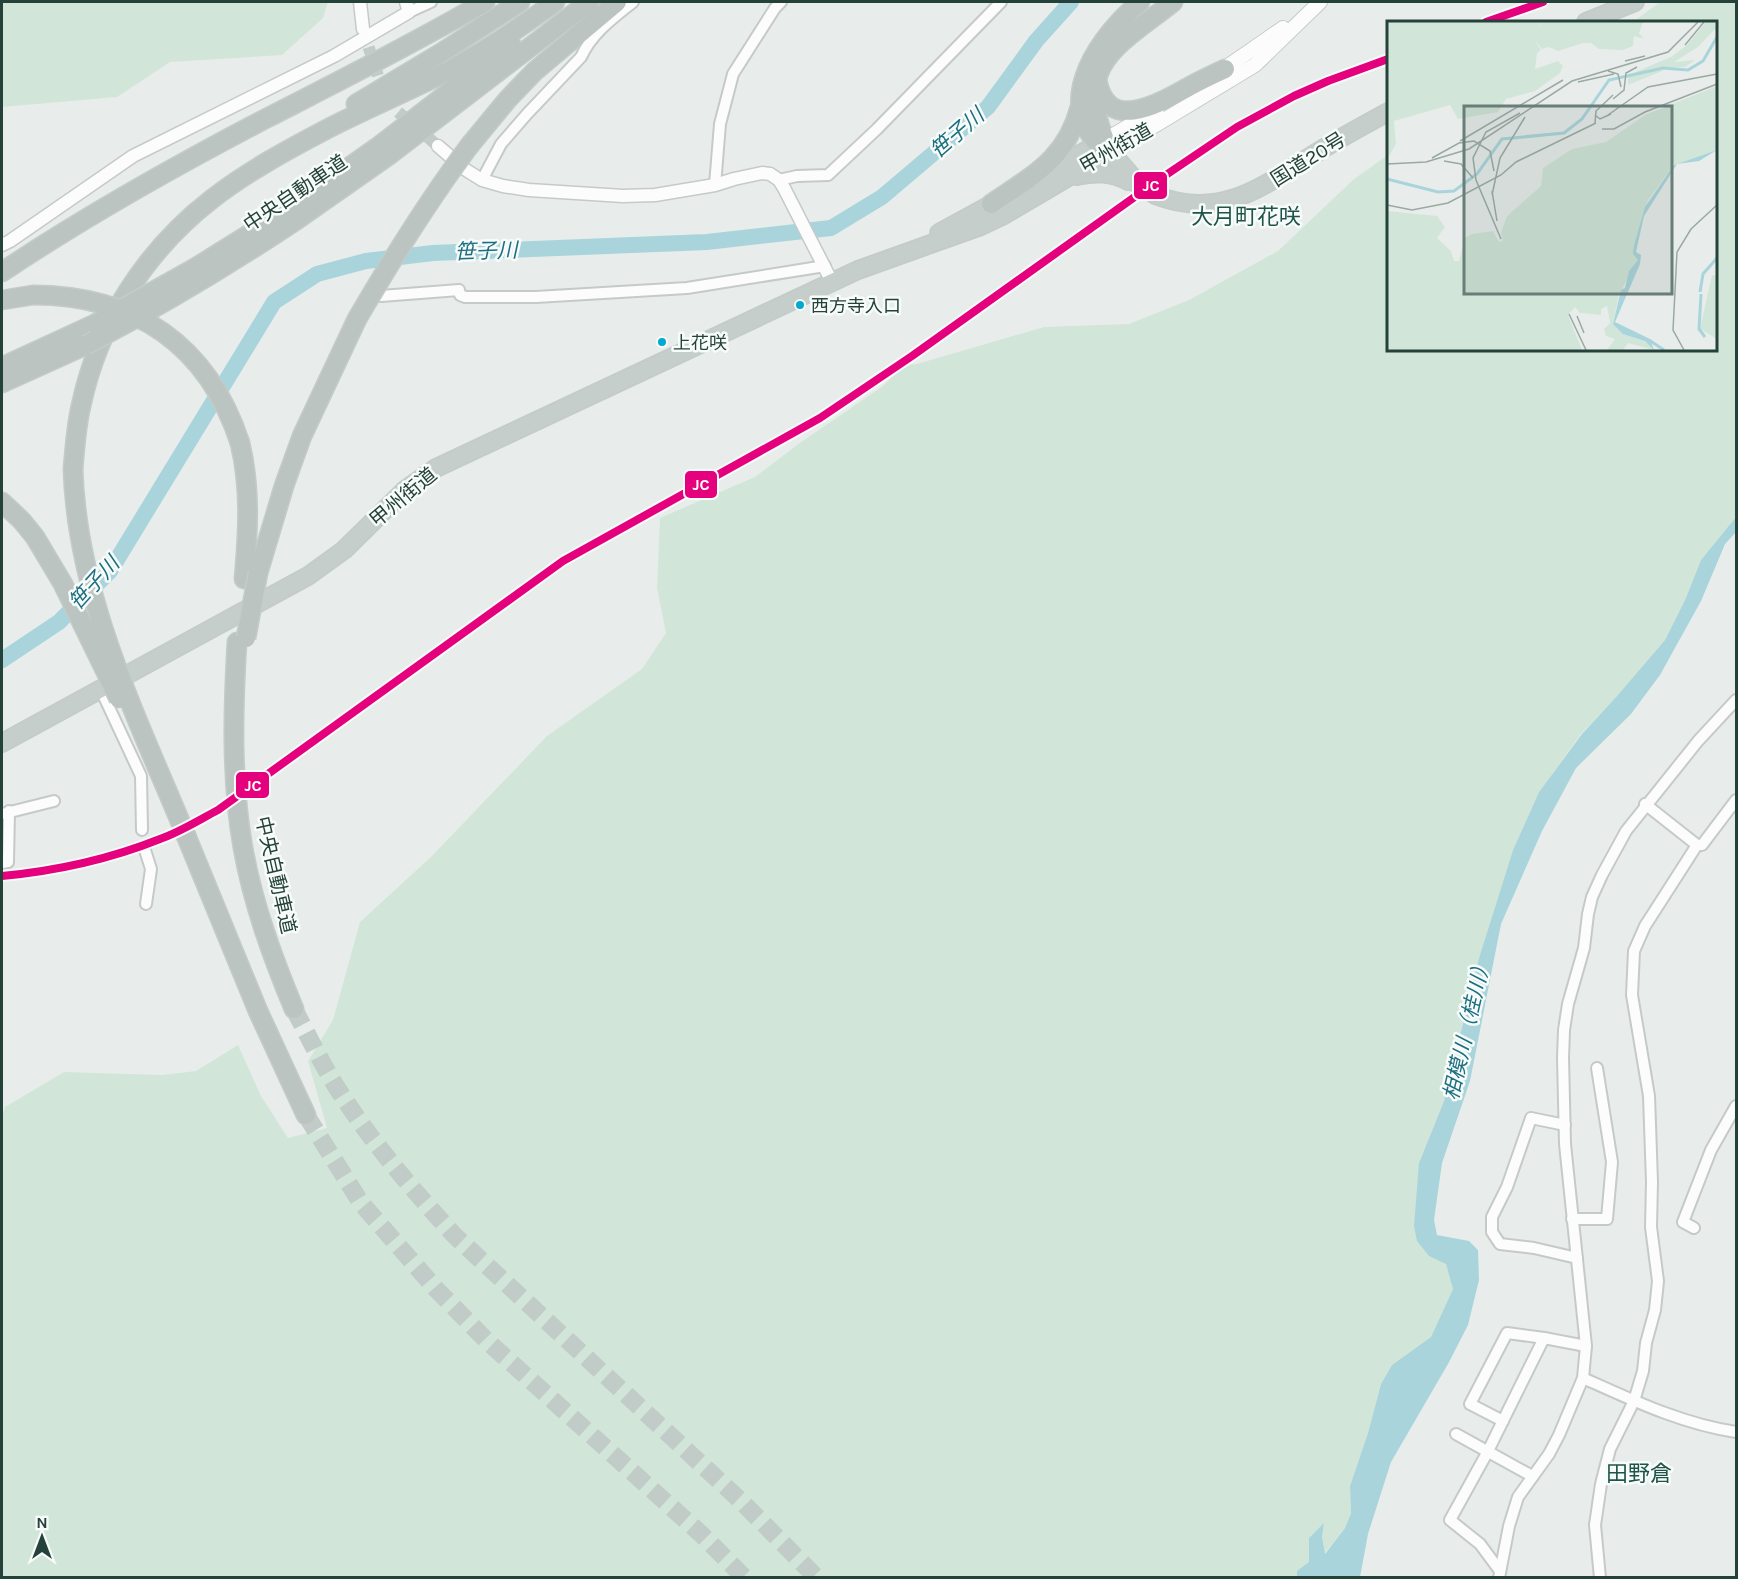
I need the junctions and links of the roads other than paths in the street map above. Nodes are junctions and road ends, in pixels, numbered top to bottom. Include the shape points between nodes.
1 (360, 2) edge
2 (432, 2) edge
3 (485, 2) edge
4 (520, 2) edge
5 (555, 2) edge
6 (565, 2) edge
7 (589, 2) edge
8 (617, 2) edge
9 (633, 2) edge
10 (781, 2) edge
11 (1001, 2) edge
12 (1140, 2) edge
13 (1173, 2) edge
14 (1319, 2) edge
15 (1635, 2) edge
16 (408, 7) edge
17 (1588, 21) edge
18 (363, 29) tunnel mouth
19 (1225, 69) junction
20 (1097, 79) junction
21 (1080, 106) junction
22 (1387, 113) edge
23 (1104, 145) junction
24 (438, 146) tunnel mouth
25 (482, 180) junction
26 (1061, 180) junction
27 (781, 184) junction
28 (715, 185) junction
29 (1155, 195) tunnel mouth
30 (212, 199) junction
31 (992, 204) junction
32 (294, 213) junction
33 (2, 245) edge
34 (890, 258) junction
35 (825, 266) junction
36 (2, 272) edge
37 (832, 282) junction
38 (381, 296) dead end
39 (2, 300) edge
40 (2, 367) edge
41 (2, 383) edge
42 (2, 502) edge
43 (251, 576) junction
44 (100, 688) junction
45 (1737, 700) edge
46 (2, 743) edge
47 (1737, 800) edge
48 (54, 801) dead end
49 (1646, 804) junction
50 (5, 813) edge
51 (142, 830) dead end
52 (186, 838) junction
53 (1697, 845) junction
54 (144, 847) dead end
55 (2, 863) edge
56 (146, 904) dead end
57 (294, 1009) tunnel mouth
58 (1597, 1068) dead end
59 (1737, 1106) edge
60 (306, 1114) tunnel mouth
61 (1565, 1125) junction
62 (1572, 1219) junction
63 (1694, 1228) dead end
64 (1577, 1258) junction
65 (1544, 1338) junction
66 (1586, 1346) junction
67 (1582, 1378) junction
68 (1634, 1401) junction
69 (1503, 1421) junction
70 (1737, 1432) edge
71 (1456, 1434) dead end
72 (1487, 1453) junction
73 (1532, 1476) junction
74 (1500, 1574) edge
75 (1600, 1578) edge

1 - 18 street
2 - 16 street
3 - 36 highway via 149,182
4 - 30 highway via 290,144
5 - 30 highway via 470,58 294,147
6 - 32 highway, 中央自動車道
7 - 32 highway, 中央自動車道 via 416,135
8 - 43 highway, bridge via 508,99 409,231 357,319 302,436
9 - 25 street via 600,28 581,57 501,144
10 - 28 street via 734,74 720,124
11 - 27 street via 828,175 797,176
12 - 21 highway via 1113,27 1092,58
13 - 20 highway via 1118,44 1101,66
14 - 19 main road, 甲州街道
14 - 23 main road, 甲州街道 via 1255,65
15 - 17 highway
16 - 33 street via 334,56 133,156
19 - 20 highway via 1158,104 1132,112 1107,104
19 - 23 main road, 甲州街道
20 - 23 highway via 1095,112
21 - 23 highway via 1088,133
21 - 31 highway via 1057,155
22 - 29 highway, 国道20号 via 1280,177 1231,201 1198,205
23 - 26 highway, 甲州街道
23 - 26 highway via 1131,180 1097,172
23 - 31 highway, 甲州街道
24 - 25 street
25 - 28 street via 529,190 623,196
26 - 34 highway, 甲州街道 via 981,226
27 - 28 street via 762,172
27 - 35 street
30 - 52 highway, bridge via 161,246 109,323 80,406 73,469 77,527 91,590
31 - 34 highway, 甲州街道
32 - 40 highway, 中央自動車道, bridge via 95,324
32 - 41 highway, 中央自動車道, bridge via 206,278 146,314
34 - 37 highway, 甲州街道
35 - 37 street
35 - 38 street via 687,288 536,297 465,297 459,290
37 - 44 highway, 甲州街道 via 436,468 405,490 344,550 315,572
39 - 43 highway, bridge via 58,295 106,304 147,322 199,364 224,401 240,443 248,484
42 - 52 highway, bridge via 36,537 63,584
43 - 57 highway, 中央自動車道 via 241,640 235,746 238,811 262,925
44 - 46 highway, 甲州街道
44 - 51 street via 141,776
45 - 49 street
47 - 53 street
48 - 50 street
49 - 53 street
49 - 61 street via 1614,850 1592,897 1564,1030
50 - 55 street via 8,862
52 - 60 highway
53 - 68 street via 1645,926 1634,951 1632,995 1649,1096 1651,1227 1658,1281
54 - 56 street via 151,869
58 - 62 street via 1612,1162 1607,1219
59 - 63 street via 1711,1150 1683,1222
61 - 62 street
61 - 64 street via 1531,1118 1492,1217 1492,1232 1500,1244
62 - 64 street
64 - 66 street
65 - 66 street
65 - 69 street
65 - 69 street via 1507,1334 1470,1404
66 - 67 street
67 - 68 street
67 - 73 street via 1559,1435
68 - 70 street via 1696,1424
68 - 75 street via 1610,1449 1600,1484 1595,1525
69 - 72 street
71 - 72 street
72 - 73 street
72 - 74 street via 1449,1520 1480,1544
73 - 74 street via 1518,1497

